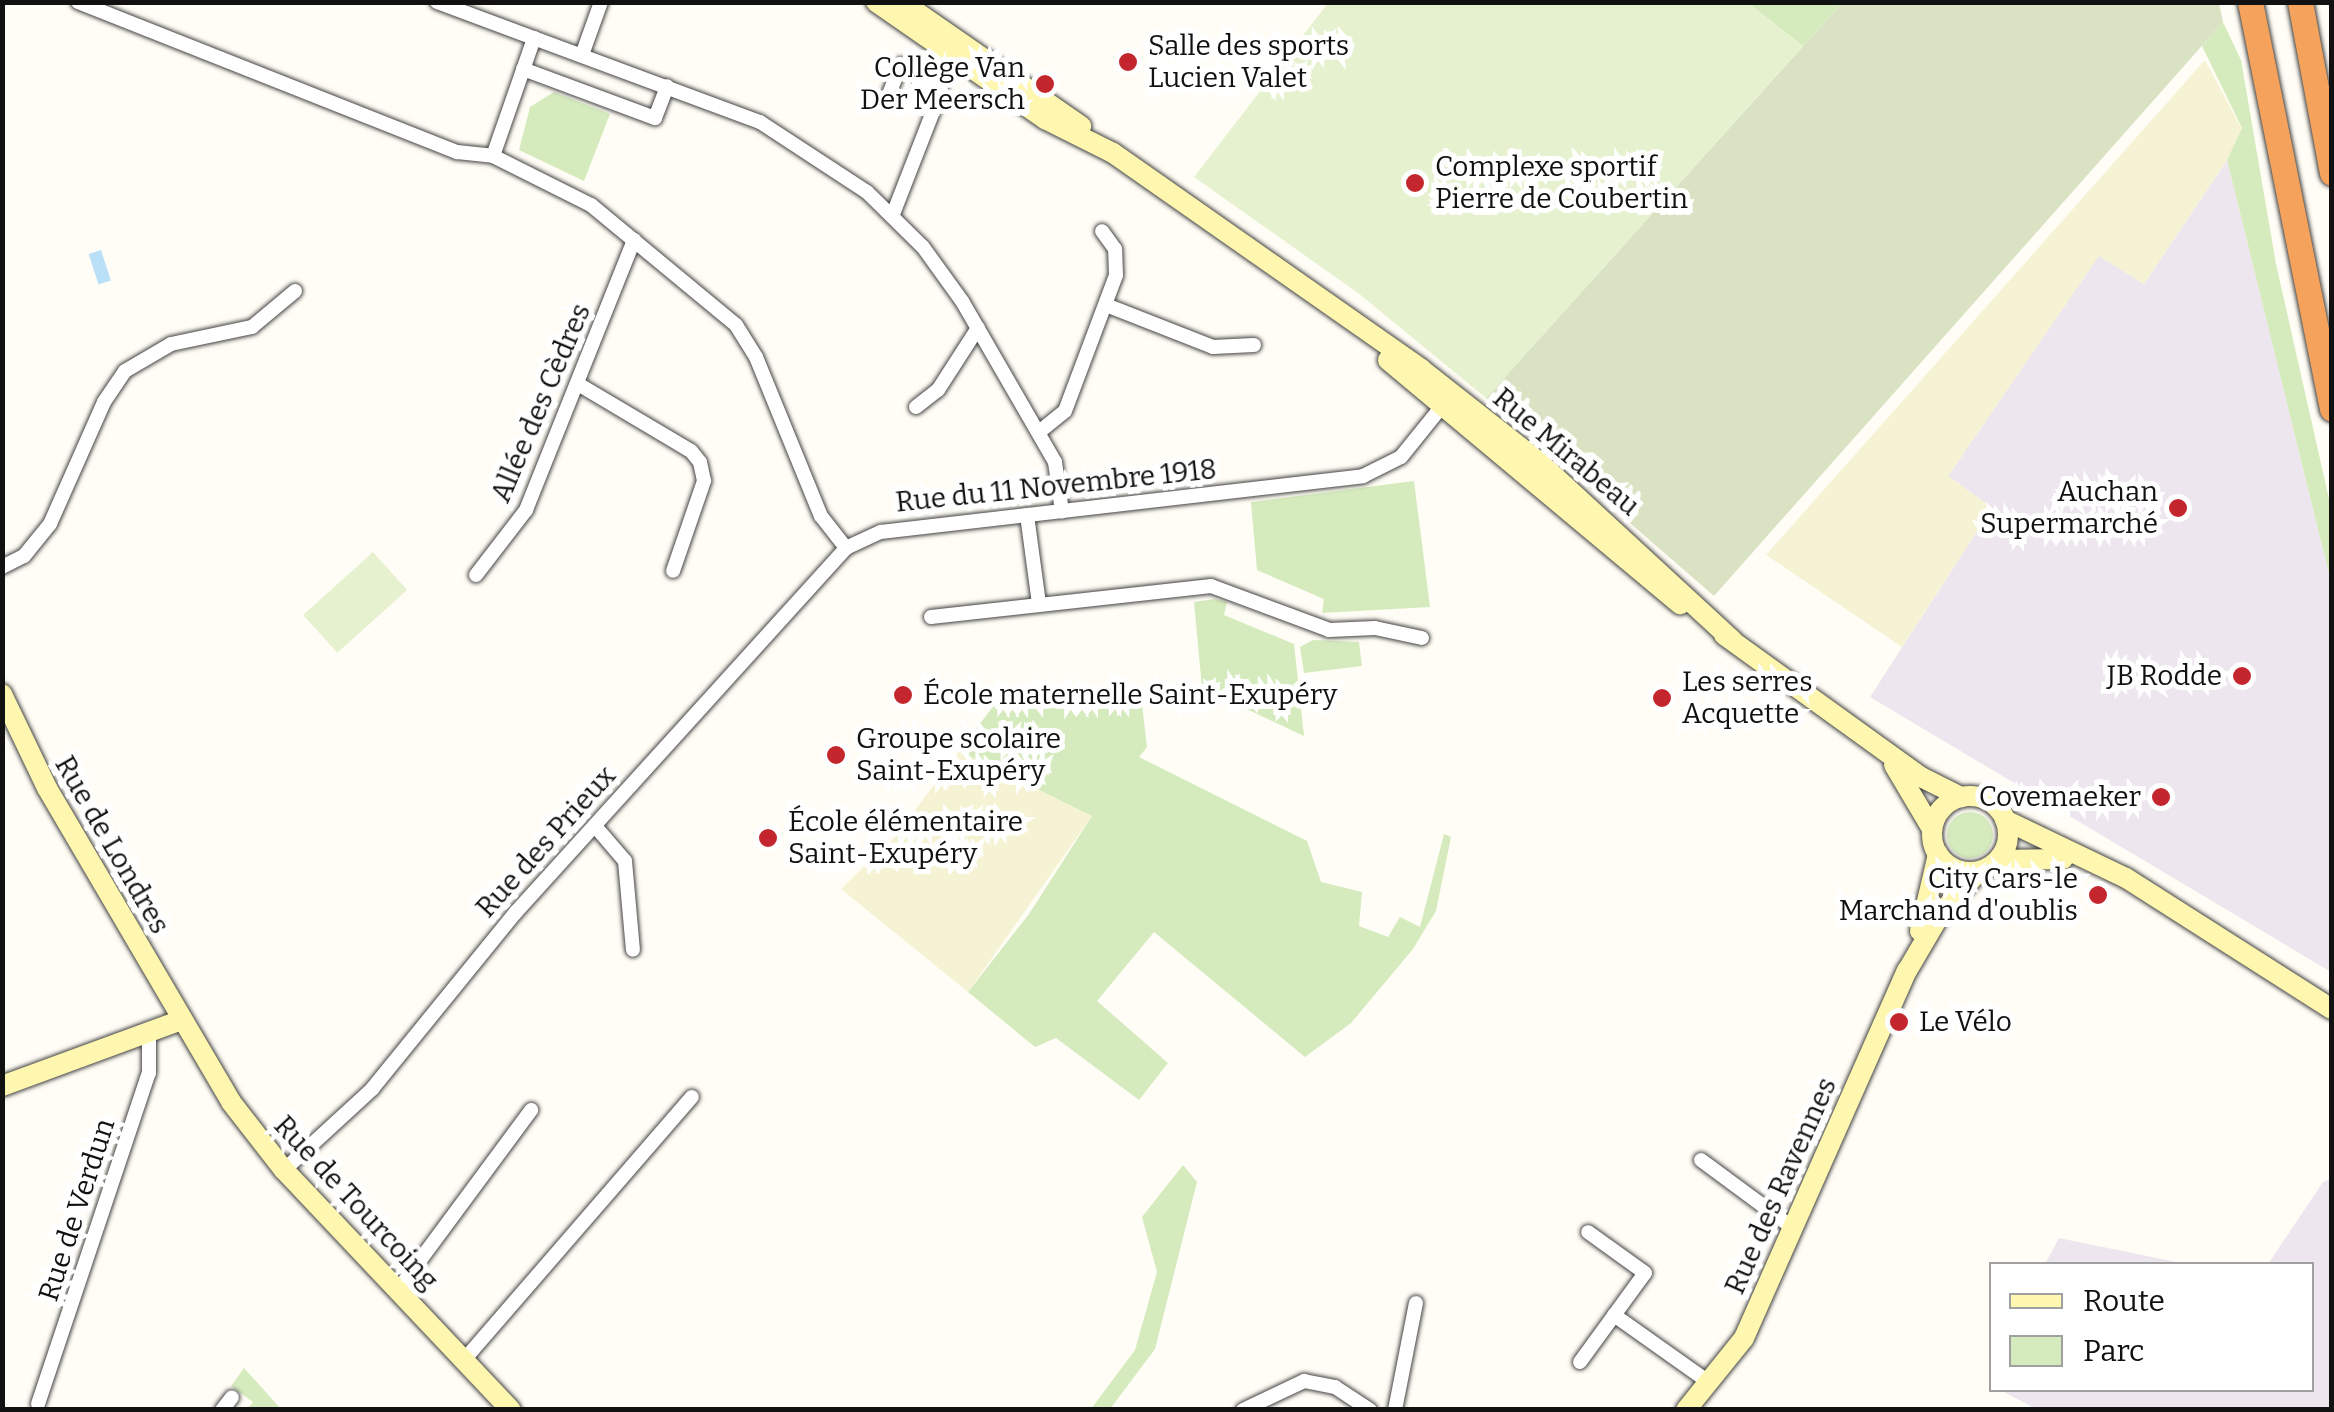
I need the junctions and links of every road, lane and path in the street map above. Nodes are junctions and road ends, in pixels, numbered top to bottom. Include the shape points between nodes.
1 (78, 2) edge
2 (437, 2) edge
3 (601, 2) edge
4 (902, 2) edge
5 (2250, 2) edge
6 (2300, 2) edge
7 (876, 3) edge
8 (534, 38) junction
9 (582, 54) junction
10 (524, 69) junction
11 (667, 86) junction
12 (888, 99) dead end
13 (1113, 153) junction
14 (493, 156) junction
15 (2332, 173) edge
16 (893, 214) junction
17 (1102, 230) dead end
18 (634, 240) junction
19 (296, 291) dead end
20 (1106, 306) junction
21 (978, 328) junction
22 (1254, 344) dead end
23 (578, 384) junction
24 (1448, 399) junction
25 (916, 408) dead end
26 (2332, 409) edge
27 (1039, 432) junction
28 (1062, 512) junction
29 (1027, 515) junction
30 (846, 548) junction
31 (2, 567) edge
32 (674, 571) dead end
33 (476, 576) dead end
34 (1039, 604) junction
35 (931, 617) dead end
36 (1422, 638) dead end
37 (2, 694) edge
38 (1877, 744) junction
39 (1961, 798) junction
40 (2006, 820) junction
41 (595, 826) junction
42 (1932, 829) junction
43 (1938, 854) junction
44 (2085, 859) junction
45 (1998, 860) junction
46 (1978, 872) junction
47 (633, 950) dead end
48 (1906, 971) junction
49 (2332, 1008) edge
50 (181, 1020) junction
51 (149, 1030) junction
52 (2, 1086) edge
53 (692, 1098) dead end
54 (532, 1110) dead end
55 (1702, 1160) dead end
56 (284, 1170) junction
57 (1792, 1228) junction
58 (1588, 1232) dead end
59 (398, 1290) junction
60 (1416, 1303) dead end
61 (1614, 1315) junction
62 (464, 1360) junction
63 (1580, 1362) dead end
64 (1710, 1384) junction
65 (38, 1404) dead end
66 (507, 1408) edge
67 (1243, 1410) edge
68 (1370, 1410) edge
69 (1395, 1410) edge
70 (1686, 1410) edge

1 - 14 street via 439,145
2 - 8 street
3 - 9 street
4 - 13 main road, Rue Mirabeau
5 - 26 highway
6 - 15 highway
7 - 13 main road, Rue Mirabeau via 1045,119
8 - 9 street
8 - 10 street
9 - 11 street
10 - 11 street via 655,118
10 - 14 street
11 - 16 street via 788,137
12 - 16 street via 902,65 941,92
13 - 24 main road, Rue Mirabeau
14 - 18 street via 577,196
16 - 21 street
17 - 20 street via 1118,259
18 - 23 street, Allée des Cèdres
18 - 30 street via 747,340 821,516
19 - 31 street via 252,327 171,344 125,371 104,402 50,524 24,556
20 - 22 street via 1214,347
20 - 27 street via 1065,410
21 - 25 street via 938,390
21 - 27 street
23 - 32 street via 700,462 704,481
23 - 33 street, Allée des Cèdres via 526,510
24 - 28 street, Rue du 11 Novembre 1918 via 1401,458 1363,476
24 - 38 main road, Rue Mirabeau via 1610,524 1733,640
27 - 28 street via 1058,470
28 - 29 street, Rue du 11 Novembre 1918
29 - 30 street, Rue du 11 Novembre 1918 via 881,532
29 - 34 street
30 - 41 street, Rue des Prieux
34 - 35 street
34 - 36 street via 1200,586 1243,595 1321,628
37 - 50 main road, Rue de Londres via 47,788
38 - 39 main road, Rue Mirabeau
38 - 42 main road, Rue Mirabeau
39 - 40 main road via 1988,800
39 - 42 main road via 1942,809
40 - 44 main road
40 - 45 main road via 2008,841
41 - 47 street via 625,861
41 - 56 street, Rue des Prieux via 487,945 372,1089
42 - 43 main road
43 - 46 main road via 1955,869
43 - 48 main road, Rue des Ravennes via 1934,888
44 - 45 main road
44 - 49 main road
45 - 46 main road
46 - 48 main road, Rue des Ravennes via 1941,913
48 - 57 main road, Rue des Ravennes
50 - 51 main road
50 - 56 main road, Rue de Tourcoing
51 - 52 main road
51 - 65 street, Rue de Verdun via 149,1073
53 - 62 street via 517,1307
54 - 59 street
55 - 57 street
56 - 59 main road, Rue de Tourcoing
57 - 64 main road, Rue des Ravennes via 1744,1338
58 - 61 street via 1644,1272
59 - 62 main road, Rue de Tourcoing
60 - 69 street
61 - 63 street
61 - 64 street
62 - 66 main road, Rue de Tourcoing
64 - 70 main road, Rue des Ravennes
67 - 68 street via 1304,1381 1335,1387

